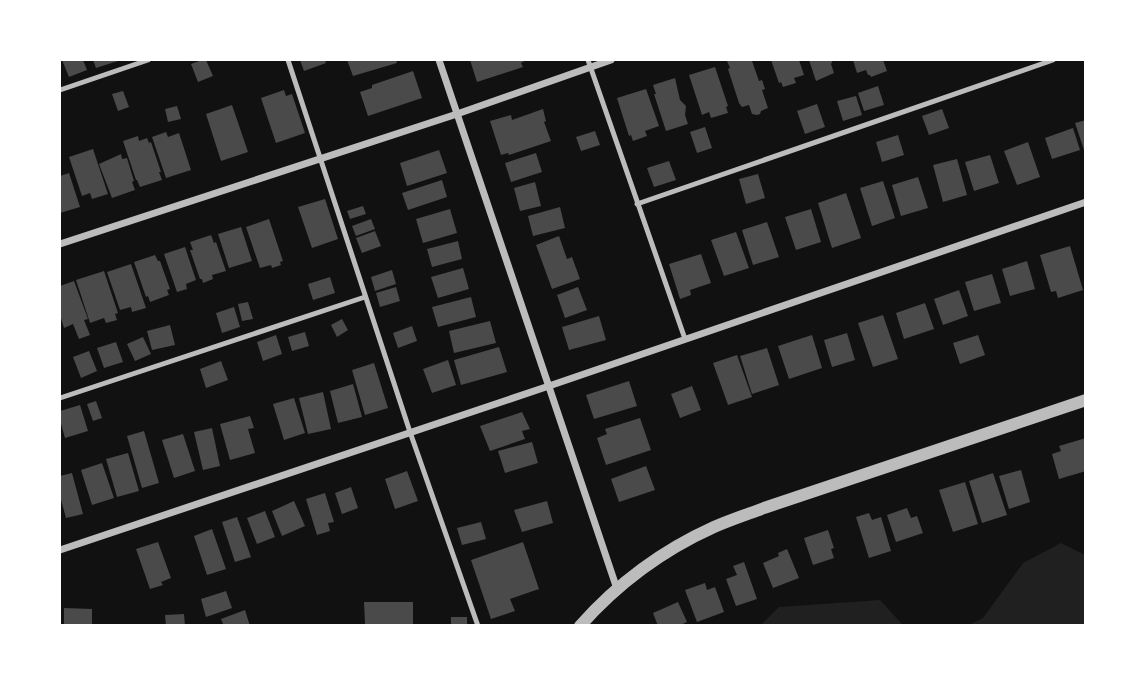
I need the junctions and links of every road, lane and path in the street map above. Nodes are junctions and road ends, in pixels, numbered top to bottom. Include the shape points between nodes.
1 (148, 60) edge
2 (288, 60) edge
3 (439, 60) edge
4 (611, 60) edge
5 (1053, 60) edge
6 (590, 63) edge
7 (60, 90) edge
8 (457, 114) junction
9 (321, 159) junction
10 (1086, 202) edge
11 (637, 204) junction
12 (60, 244) edge
13 (365, 297) junction
14 (685, 339) junction
15 (549, 386) junction
16 (60, 398) edge
17 (1086, 400) edge
18 (410, 432) junction
19 (60, 550) edge
20 (617, 589) junction
21 (478, 625) edge
22 (580, 625) edge

1 - 7 lane
2 - 9 lane
3 - 8 street
4 - 6 street
5 - 11 lane
6 - 8 street
6 - 11 lane
8 - 9 street
8 - 15 street
9 - 12 street
9 - 13 lane
10 - 14 street
11 - 14 lane
13 - 16 lane
13 - 18 lane
14 - 15 street
15 - 18 street
15 - 20 street
17 - 20 street via 714,527 673,549
18 - 19 street
18 - 21 lane
20 - 22 street

